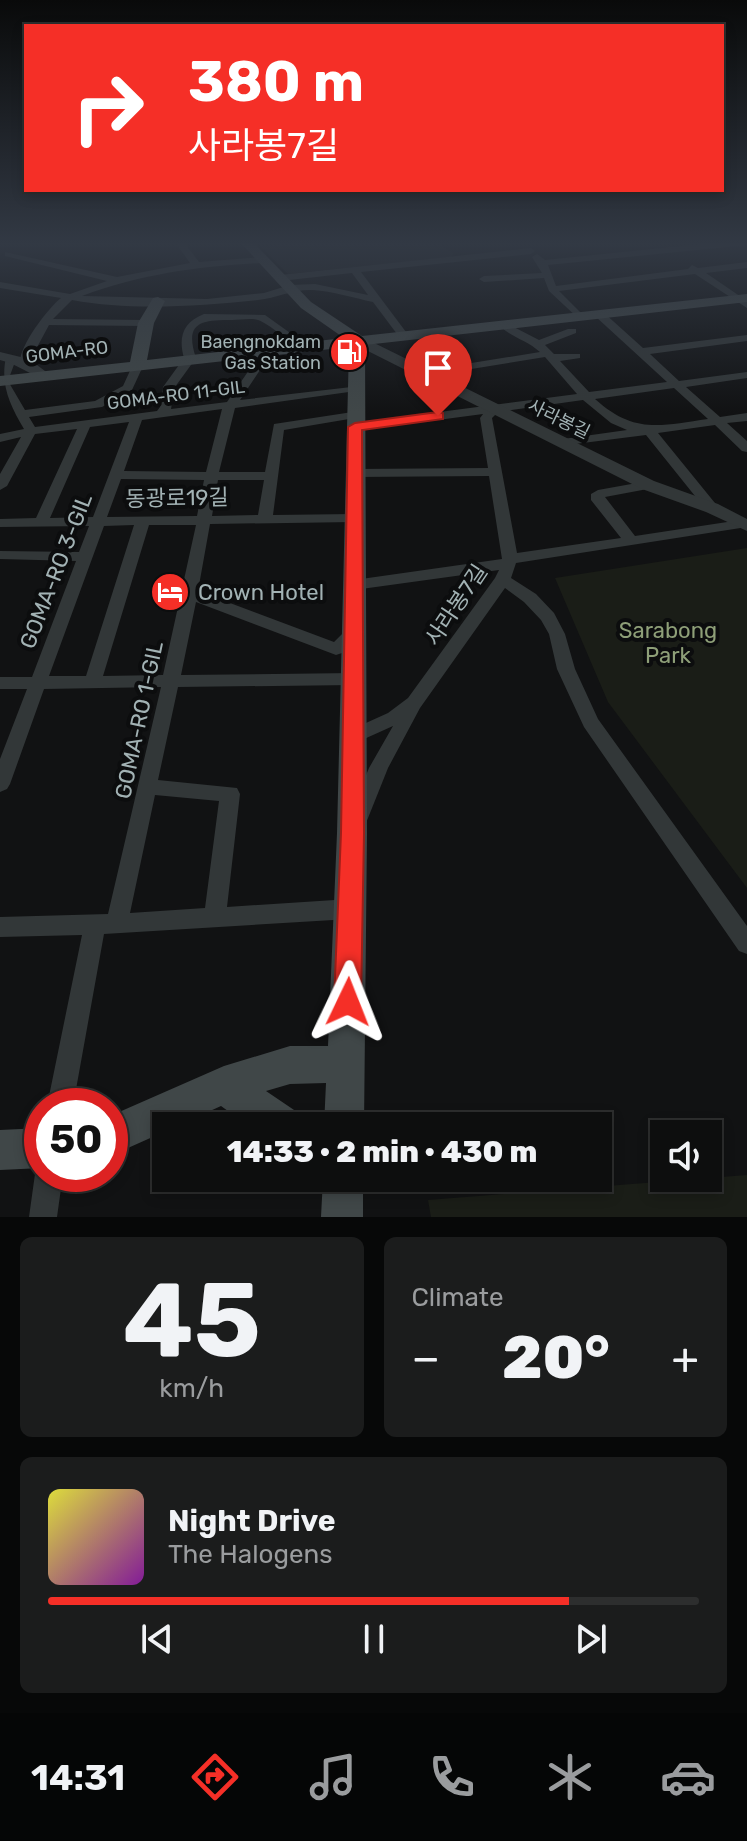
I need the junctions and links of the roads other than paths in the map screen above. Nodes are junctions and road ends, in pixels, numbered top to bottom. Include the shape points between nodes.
1 (68, 299) joint
2 (238, 299) edge
3 (301, 299) edge
4 (374, 299) edge
5 (558, 299) edge
6 (158, 301) junction
7 (744, 301) edge
8 (599, 314) junction
9 (47, 322) junction
10 (146, 323) junction
11 (575, 324) junction
12 (504, 325) junction
13 (404, 336) junction
14 (747, 338) edge
15 (357, 340) junction
16 (296, 346) junction
17 (269, 349) junction
18 (545, 352) junction
19 (639, 352) junction
20 (576, 356) dead end
21 (190, 358) junction
22 (11, 359) edge
23 (138, 364) junction
24 (42, 374) junction
25 (422, 374) junction
26 (747, 375) edge
27 (1, 381) edge
28 (676, 385) junction
29 (585, 397) junction
30 (229, 407) junction
31 (494, 409) junction
32 (355, 410) junction
33 (20, 414) junction
34 (159, 416) junction
35 (747, 417) edge
36 (137, 418) junction
37 (717, 422) junction
38 (85, 425) junction
39 (31, 431) junction
40 (649, 431) junction
41 (0, 438) edge
42 (563, 443) junction
43 (747, 448) edge
44 (495, 472) junction
45 (355, 473) junction
46 (116, 475) junction
47 (212, 475) junction
48 (269, 476) junction
49 (648, 485) junction
50 (0, 486) edge
51 (712, 508) junction
52 (354, 518) junction
53 (265, 519) junction
54 (205, 520) junction
55 (143, 521) junction
56 (41, 522) junction
57 (98, 522) junction
58 (0, 523) edge
59 (746, 524) edge
60 (630, 539) junction
61 (0, 555) edge
62 (85, 557) junction
63 (507, 567) junction
64 (354, 585) junction
65 (190, 594) junction
66 (354, 632) junction
67 (170, 679) junction
68 (354, 679) junction
69 (93, 681) junction
70 (38, 682) junction
71 (0, 683) edge
72 (414, 703) junction
73 (353, 737) junction
74 (0, 784) edge
75 (146, 787) junction
76 (352, 833) junction
77 (350, 909) junction
78 (215, 917) junction
79 (106, 924) junction
80 (0, 927) edge
81 (747, 944) edge
82 (346, 1064) junction
83 (224, 1085) junction
84 (65, 1088) edge
85 (263, 1112) edge
86 (344, 1112) edge
87 (128, 1128) edge
88 (24, 1149) edge
89 (0, 1150) edge
90 (46, 1192) edge
91 (343, 1192) edge
92 (43, 1217) edge
93 (342, 1217) edge

1 - 6 street
1 - 9 street
2 - 6 street
3 - 15 main road
4 - 13 street
5 - 11 street
6 - 10 main road, GOMA-RO
7 - 8 main road, GOMA-RO
8 - 11 main road, GOMA-RO
8 - 19 street
9 - 10 street
9 - 22 street
10 - 23 main road, GOMA-RO
11 - 12 main road, GOMA-RO
11 - 18 street
12 - 13 main road, GOMA-RO
12 - 18 street
13 - 15 main road, GOMA-RO
14 - 19 street
15 - 16 main road, GOMA-RO
15 - 25 street, 사라봉길
15 - 32 main road
16 - 17 main road, GOMA-RO
16 - 21 street via 290,335 261,317 204,317 192,324 185,342
17 - 21 main road, GOMA-RO
17 - 30 street, GOMA-RO 1-GIL
18 - 20 street
18 - 25 street
18 - 29 street
19 - 28 street
21 - 23 main road, GOMA-RO
21 - 34 street via 169,387
22 - 24 street
22 - 27 street
23 - 24 main road, GOMA-RO
23 - 33 street via 128,388 98,404
24 - 27 main road, GOMA-RO
25 - 31 street, 사라봉길
26 - 28 street
27 - 33 street
28 - 29 street
28 - 37 street
29 - 31 street
29 - 40 street via 627,429
30 - 32 street, GOMA-RO 11-GIL
30 - 34 street, GOMA-RO 11-GIL
30 - 47 street, GOMA-RO 1-GIL
31 - 32 street
31 - 42 street, 사라봉길
31 - 44 street, 사라봉7길 via 486,418
32 - 45 main road
32 - 48 street via 278,427
33 - 39 street
34 - 36 street, GOMA-RO 11-GIL
35 - 37 street
36 - 38 street, GOMA-RO 11-GIL
36 - 46 street, GOMA-RO 3-GIL
37 - 40 street
37 - 43 street
38 - 39 street, GOMA-RO 11-GIL
38 - 56 street
39 - 41 street, GOMA-RO 11-GIL
39 - 50 street
40 - 42 street
40 - 51 street
42 - 49 street, 사라봉길
44 - 45 street
44 - 63 street, 사라봉7길
45 - 52 main road
46 - 47 street
46 - 57 street, GOMA-RO 3-GIL
47 - 48 street
47 - 54 street, GOMA-RO 1-GIL
48 - 53 street
49 - 51 street, 사라봉길
49 - 60 street via 598,494
51 - 59 street, 사라봉길
52 - 53 street, 동광로19길
52 - 64 main road
53 - 54 street, 동광로19길
54 - 55 street, 동광로19길
54 - 65 street, GOMA-RO 1-GIL
55 - 57 street, 동광로19길
55 - 69 street
56 - 57 street, 동광로19길
56 - 58 street, 동광로19길
57 - 62 street, GOMA-RO 3-GIL
59 - 60 street
60 - 63 street
61 - 62 street
62 - 70 street, GOMA-RO 3-GIL
63 - 64 street
63 - 72 street, 사라봉7길
63 - 81 street via 548,617 590,722
64 - 66 main road
65 - 66 street via 336,649
65 - 67 street, GOMA-RO 1-GIL
66 - 68 main road
67 - 68 street
67 - 69 street
67 - 75 street, GOMA-RO 1-GIL
68 - 73 main road
69 - 70 street
70 - 71 street
70 - 74 street, GOMA-RO 3-GIL
72 - 73 street, 사라봉7길
72 - 76 street
73 - 76 main road
75 - 78 street via 230,794
75 - 79 street, GOMA-RO 1-GIL
76 - 77 main road
77 - 78 street
77 - 82 main road
78 - 79 street
79 - 80 street
79 - 84 street, GOMA-RO 1-GIL
82 - 83 main road via 290,1065
82 - 86 main road
83 - 85 main road
83 - 87 main road
88 - 89 main road
90 - 92 street
91 - 93 main road

